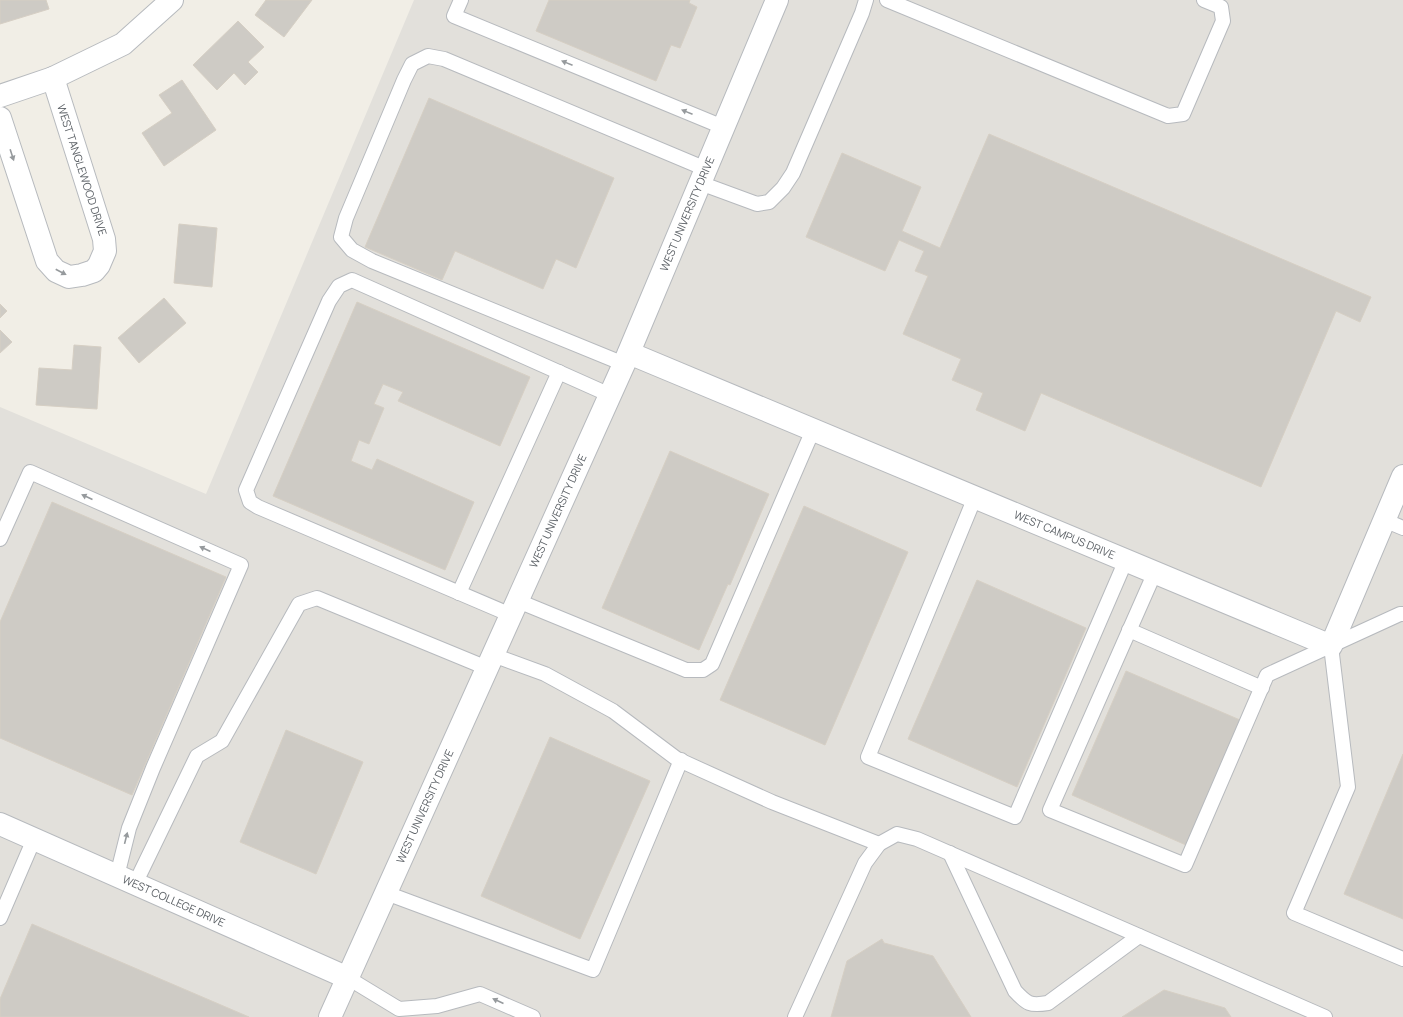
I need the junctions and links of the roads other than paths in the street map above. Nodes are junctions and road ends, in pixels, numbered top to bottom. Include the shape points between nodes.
1 (172, 0) edge
2 (461, 0) edge
3 (777, 0) edge
4 (866, 0) edge
5 (887, 0) edge
6 (1204, 0) edge
7 (53, 78) junction
8 (0, 96) edge
9 (0, 118) edge
10 (723, 127) junction
11 (703, 176) junction
12 (626, 359) junction
13 (559, 372) junction
14 (610, 395) junction
15 (813, 430) junction
16 (1403, 476) edge
17 (976, 498) junction
18 (1394, 524) edge
19 (0, 539) edge
20 (1126, 560) junction
21 (1155, 572) junction
22 (459, 593) junction
23 (514, 608) junction
24 (1403, 614) edge
25 (1129, 630) junction
26 (1331, 646) junction
27 (490, 662) junction
28 (1262, 688) junction
29 (681, 760) junction
30 (0, 824) edge
31 (34, 839) junction
32 (879, 844) junction
33 (950, 854) junction
34 (126, 880) junction
35 (386, 893) junction
36 (0, 918) edge
37 (1139, 936) junction
38 (1403, 959) edge
39 (348, 978) junction
40 (434, 1012) edge
41 (330, 1017) edge
42 (533, 1017) edge
43 (795, 1017) edge
44 (1325, 1017) edge

1 - 7 street via 122,44
10 -> 2 lane via 454,16
3 - 10 street, WEST UNIVERSITY DRIVE
4 - 11 lane via 793,173 783,188 770,202 758,204
5 - 6 lane via 1168,116 1182,114 1223,21 1221,7
7 - 8 street
9 -> 7 street, WEST TANGLEWOOD DRIVE via 47,261 56,271 69,277 94,271 105,252 104,239
10 - 11 street, WEST UNIVERSITY DRIVE
11 - 12 street, WEST UNIVERSITY DRIVE
11 - 12 lane via 444,59 428,56 412,64 346,218 341,238 352,250 372,261
12 - 14 street, WEST UNIVERSITY DRIVE
12 - 15 street, WEST CAMPUS DRIVE
13 - 14 lane
13 - 22 lane
13 - 22 lane via 352,280 339,286 329,301 246,490 250,502
14 - 23 street, WEST UNIVERSITY DRIVE
15 - 17 street, WEST CAMPUS DRIVE
15 - 23 lane via 712,664 702,670 686,670
16 - 18 street
17 - 20 street, WEST CAMPUS DRIVE
17 - 20 lane via 868,757 1016,818
18 - 26 street
34 -> 19 lane via 129,828 241,565 30,472
20 - 21 street, WEST CAMPUS DRIVE
21 - 25 lane
21 - 26 street, WEST CAMPUS DRIVE
22 - 23 lane
23 - 27 street, WEST UNIVERSITY DRIVE
24 - 26 lane
25 - 28 lane
25 - 28 lane via 1050,810 1185,865
26 - 28 lane via 1267,675
26 - 38 lane via 1348,787 1294,913
27 - 29 lane via 545,674 614,711
27 - 34 lane via 317,598 299,604 222,741 197,756
27 - 35 street, WEST UNIVERSITY DRIVE
29 - 32 lane via 772,802
29 - 35 lane via 593,970
30 - 31 street, WEST COLLEGE DRIVE
31 - 34 street, WEST COLLEGE DRIVE
31 - 36 lane
32 - 33 lane via 896,834 917,839
32 - 43 lane via 865,863
33 - 37 lane
33 - 37 lane via 1015,991 1025,1002 1037,1005 1048,1003
34 - 39 street, WEST COLLEGE DRIVE
35 - 39 street, WEST UNIVERSITY DRIVE
37 - 44 lane
39 - 40 lane via 399,1009
39 - 41 street, WEST UNIVERSITY DRIVE
42 -> 40 lane via 480,994

